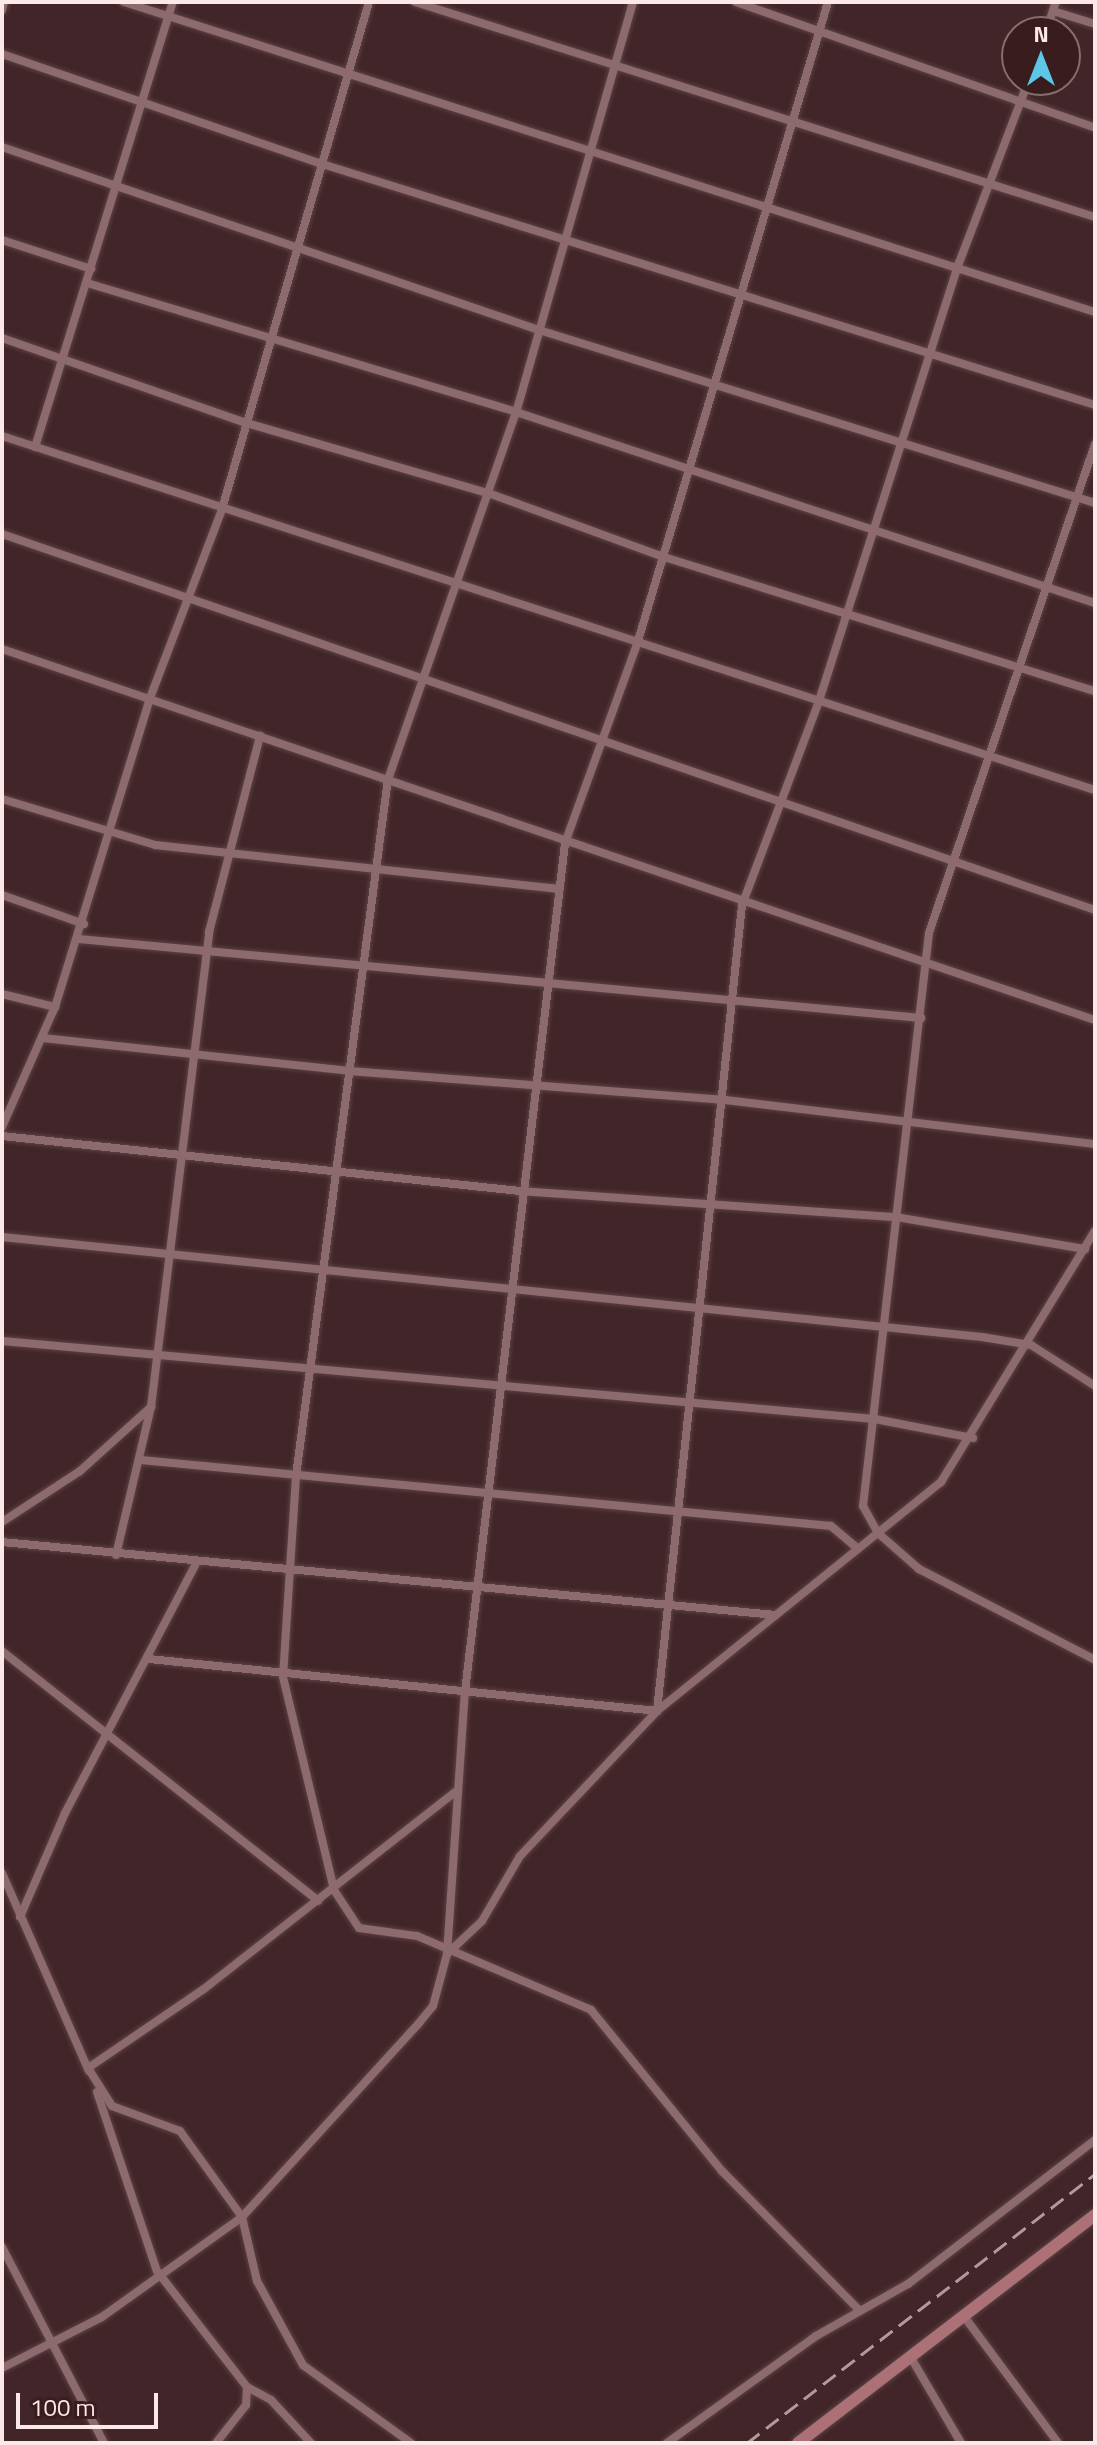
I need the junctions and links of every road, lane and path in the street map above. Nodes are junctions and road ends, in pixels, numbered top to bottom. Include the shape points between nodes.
1 (4, 2) edge
2 (124, 2) edge
3 (173, 2) edge
4 (369, 2) edge
5 (415, 2) edge
6 (633, 2) edge
7 (736, 2) edge
8 (828, 2) edge
9 (1054, 6) edge
10 (2, 10) edge
11 (168, 17) junction
12 (1095, 24) edge
13 (820, 28) junction
14 (2, 54) edge
15 (614, 66) junction
16 (346, 78) junction
17 (1024, 96) edge
18 (141, 102) junction
19 (1022, 102) junction
20 (792, 118) junction
21 (1095, 128) edge
22 (2, 147) edge
23 (590, 148) junction
24 (319, 163) junction
25 (989, 186) junction
26 (115, 188) junction
27 (765, 202) junction
28 (1095, 217) edge
29 (2, 240) edge
30 (564, 240) junction
31 (294, 246) junction
32 (959, 263) junction
33 (91, 269) junction
34 (87, 283) junction
35 (739, 290) junction
36 (1095, 312) edge
37 (539, 330) junction
38 (2, 338) edge
39 (265, 343) junction
40 (929, 352) junction
41 (61, 359) junction
42 (713, 382) junction
43 (1095, 405) edge
44 (516, 412) junction
45 (243, 422) junction
46 (2, 436) edge
47 (1095, 444) edge
48 (900, 445) junction
49 (35, 447) junction
50 (689, 471) junction
51 (488, 493) junction
52 (1077, 497) junction
53 (1095, 503) edge
54 (222, 509) junction
55 (873, 530) junction
56 (2, 534) edge
57 (664, 557) junction
58 (456, 582) junction
59 (1047, 588) junction
60 (189, 599) junction
61 (1095, 603) edge
62 (847, 614) junction
63 (638, 641) junction
64 (2, 649) edge
65 (1019, 665) junction
66 (423, 680) junction
67 (1095, 691) edge
68 (150, 698) junction
69 (819, 701) junction
70 (260, 736) junction
71 (601, 737) junction
72 (989, 757) junction
73 (388, 779) junction
74 (1095, 790) edge
75 (2, 799) edge
76 (778, 801) junction
77 (108, 832) junction
78 (565, 843) junction
79 (227, 853) junction
80 (954, 861) junction
81 (373, 864) junction
82 (560, 889) junction
83 (2, 895) edge
84 (742, 905) junction
85 (1095, 910) edge
86 (84, 924) junction
87 (79, 939) junction
88 (206, 952) junction
89 (925, 960) junction
90 (363, 966) junction
91 (544, 985) junction
92 (2, 994) edge
93 (735, 1000) junction
94 (55, 1007) junction
95 (921, 1018) junction
96 (1095, 1020) edge
97 (42, 1038) junction
98 (195, 1052) junction
99 (350, 1071) junction
100 (532, 1085) junction
101 (725, 1100) junction
102 (6, 1102) edge
103 (906, 1125) junction
104 (2, 1127) edge
105 (2, 1136) edge
106 (1095, 1144) edge
107 (186, 1153) junction
108 (337, 1169) junction
109 (520, 1191) junction
110 (711, 1205) junction
111 (896, 1217) junction
112 (1095, 1231) edge
113 (2, 1237) edge
114 (1085, 1249) junction
115 (167, 1254) junction
116 (328, 1270) junction
117 (512, 1286) junction
118 (700, 1310) junction
119 (885, 1325) junction
120 (2, 1341) edge
121 (1031, 1345) junction
122 (154, 1356) junction
123 (315, 1367) junction
124 (1095, 1386) edge
125 (505, 1392) junction
126 (151, 1407) junction
127 (691, 1407) junction
128 (875, 1419) junction
129 (973, 1438) junction
130 (141, 1460) junction
131 (296, 1476) junction
132 (489, 1489) junction
133 (677, 1512) junction
134 (2, 1522) edge
135 (878, 1533) junction
136 (2, 1542) edge
137 (858, 1549) junction
138 (116, 1555) junction
139 (195, 1565) junction
140 (287, 1572) junction
141 (478, 1588) junction
142 (663, 1604) junction
143 (776, 1615) junction
144 (2, 1651) edge
145 (149, 1659) junction
146 (1095, 1660) edge
147 (283, 1677) junction
148 (465, 1692) junction
149 (657, 1711) junction
150 (108, 1732) junction
151 (455, 1792) junction
152 (2, 1873) edge
153 (4, 1885) edge
154 (334, 1890) junction
155 (318, 1901) junction
156 (20, 1917) junction
157 (447, 1954) junction
158 (88, 2068) junction
159 (1095, 2140) edge
160 (1095, 2215) edge
161 (242, 2217) junction
162 (2, 2247) edge
163 (157, 2271) junction
164 (858, 2309) junction
165 (963, 2315) junction
166 (51, 2344) junction
167 (910, 2356) junction
168 (2, 2368) edge
169 (247, 2387) junction
170 (104, 2443) edge
171 (216, 2443) edge
172 (311, 2443) edge
173 (411, 2443) edge
174 (667, 2443) edge
175 (798, 2443) edge
176 (961, 2443) edge
177 (1058, 2443) edge

1 - 10 street
2 - 11 street
3 - 11 street
4 - 16 street
5 - 15 street
6 - 15 street
7 - 13 street
8 - 13 street
9 - 12 street
11 - 16 street
11 - 18 street
13 - 19 street
13 - 20 street
14 - 18 street
15 - 20 street
15 - 23 street
16 - 23 street
16 - 24 street
17 - 19 street
18 - 24 street
18 - 26 street
19 - 21 street
19 - 25 street
20 - 25 street
20 - 27 street
22 - 26 street
23 - 27 street
23 - 30 street
24 - 30 street
24 - 31 street
25 - 28 street
25 - 32 street
26 - 31 street
26 - 33 street
27 - 32 street
27 - 35 street
29 - 33 street
30 - 35 street
30 - 37 street
31 - 37 street
31 - 39 street
32 - 36 street
32 - 40 street
33 - 34 street
34 - 39 street
34 - 41 street
35 - 40 street
35 - 42 street
37 - 42 street
37 - 44 street
38 - 41 street
39 - 44 street
39 - 45 street
40 - 43 street
40 - 48 street
41 - 45 street
41 - 49 street
42 - 48 street
42 - 50 street
44 - 50 street
44 - 51 street
45 - 51 street
45 - 54 street
46 - 49 street
47 - 52 street
48 - 52 street
48 - 55 street
49 - 54 street
50 - 55 street
50 - 57 street
51 - 57 street
51 - 58 street
52 - 53 street
52 - 59 street
54 - 58 street
54 - 60 street
55 - 59 street
55 - 62 street
56 - 60 street
57 - 62 street
57 - 63 street
58 - 63 street
58 - 66 street
59 - 61 street
59 - 65 street
60 - 66 street
60 - 68 street
62 - 65 street
62 - 69 street
63 - 69 street
63 - 71 street
64 - 68 street
65 - 67 street
65 - 72 street
66 - 71 street
66 - 73 street
68 - 70 street
68 - 77 street
69 - 72 street
69 - 76 street
70 - 73 street
70 - 79 street
71 - 76 street
71 - 78 street
72 - 74 street
72 - 80 street
73 - 78 street
73 - 81 street
75 - 77 street
76 - 80 street
76 - 84 street
77 - 79 street
77 - 86 street
78 - 82 street
78 - 84 street
79 - 81 street
79 - 88 street
80 - 85 street
80 - 89 street
81 - 82 street
81 - 90 street
82 - 91 street
83 - 86 street
84 - 89 street
84 - 93 street
86 - 87 street
87 - 88 street
87 - 94 street
88 - 90 street
88 - 98 street
89 - 95 street
89 - 96 street
90 - 91 street
90 - 99 street
91 - 93 street
91 - 100 street
92 - 94 street
93 - 95 street
93 - 101 street
94 - 97 street
95 - 103 street
97 - 98 street
97 - 102 street
98 - 99 street
98 - 107 street
99 - 100 street
99 - 108 street
100 - 101 street
100 - 109 street
101 - 103 street
101 - 110 street
102 - 104 street
103 - 106 street
103 - 111 street
105 - 107 street
107 - 108 street
107 - 115 street
108 - 109 street
108 - 116 street
109 - 110 street
109 - 117 street
110 - 111 street
110 - 118 street
111 - 114 street
111 - 119 street
112 - 114 street
113 - 115 street
114 - 121 street
115 - 116 street
115 - 122 street
116 - 117 street
116 - 123 street
117 - 118 street
117 - 125 street
118 - 119 street
118 - 127 street
119 - 121 street
119 - 128 street
120 - 122 street
121 - 124 street
121 - 129 street
122 - 123 street
122 - 126 street
123 - 125 street
123 - 131 street
125 - 127 street
125 - 132 street
126 - 130 street
126 - 134 street via 80,1471
127 - 128 street
127 - 133 street
128 - 129 street
128 - 135 street via 863,1506
129 - 135 street via 941,1482
130 - 131 street
130 - 138 street
131 - 132 street
131 - 140 street
132 - 133 street
132 - 141 street
133 - 137 street via 831,1526
133 - 142 street
135 - 137 street
135 - 146 street via 919,1569
136 - 138 street
137 - 143 street
138 - 139 street
139 - 140 street
139 - 145 street
140 - 141 street
140 - 147 street
141 - 142 street
141 - 148 street
142 - 143 street
142 - 149 street
143 - 149 street
144 - 150 street
145 - 147 street
145 - 150 street
147 - 148 street
147 - 154 street
148 - 149 street
148 - 151 street
149 - 157 street via 520,1856 482,1921
150 - 155 street
150 - 156 street
151 - 154 street
151 - 157 street
152 - 153 street
153 - 156 street
154 - 155 street
154 - 157 street via 359,1928 417,1936
155 - 158 street
156 - 158 street
157 - 161 street via 433,2006
157 - 164 street via 550,1988 591,2010 722,2171
158 - 161 street via 112,2106 180,2131
158 - 163 street
159 - 164 street via 908,2284
160 - 165 street
161 - 163 street
161 - 173 street via 257,2281 303,2365
162 - 166 street
163 - 166 street via 102,2317
163 - 169 street
164 - 174 street
165 - 167 street
165 - 177 street
166 - 168 street
166 - 170 street
167 - 175 street
167 - 176 street
169 - 171 street via 246,2405
169 - 172 street via 271,2400

